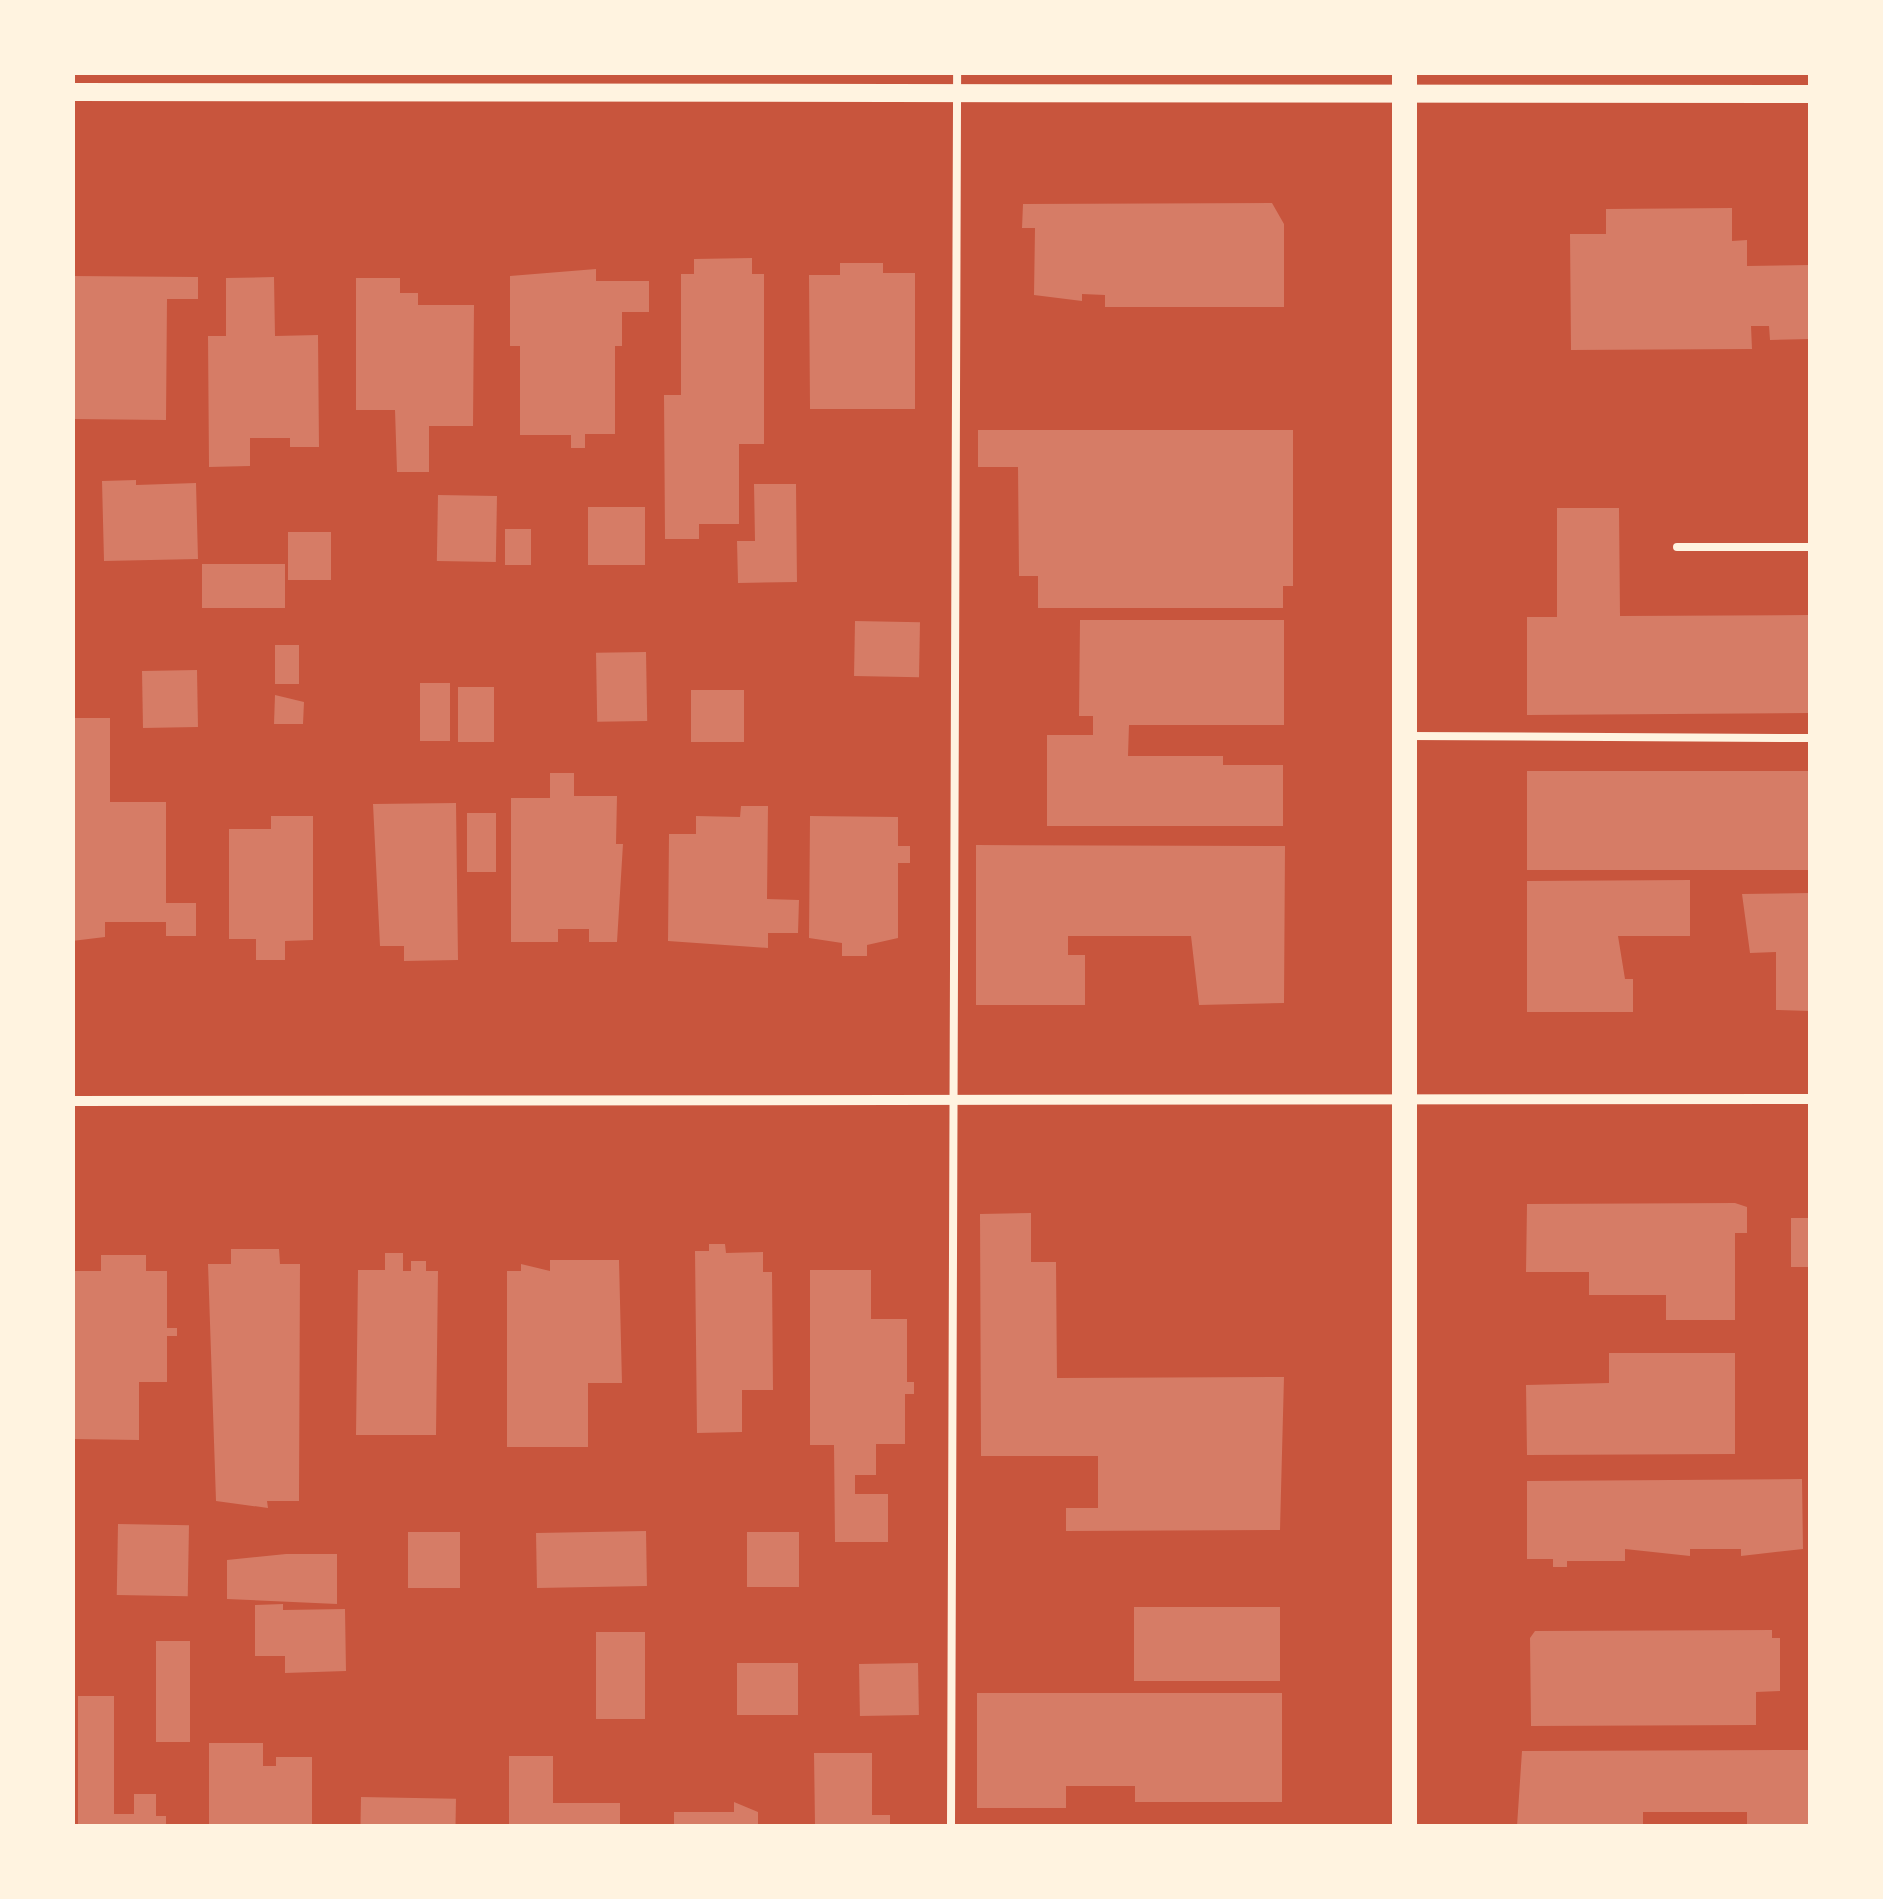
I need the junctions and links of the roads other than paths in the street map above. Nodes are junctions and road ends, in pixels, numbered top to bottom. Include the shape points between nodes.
1 (956, 72) edge
2 (1404, 82) edge
3 (72, 92) edge
4 (957, 92) junction
5 (1810, 94) edge
6 (1677, 547) dead end
7 (1810, 547) edge
8 (1403, 736) junction
9 (1810, 738) edge
10 (1810, 1099) edge
11 (950, 1100) junction
12 (1401, 1100) junction
13 (72, 1101) edge
14 (952, 1826) edge
15 (1404, 1826) edge

1 - 4 lane
2 - 4 street
2 - 5 street
2 - 8 main road
3 - 4 street
4 - 11 lane
6 - 7 lane
8 - 9 lane
8 - 12 main road
10 - 12 street
11 - 12 street
11 - 13 street
11 - 14 lane
12 - 15 main road

